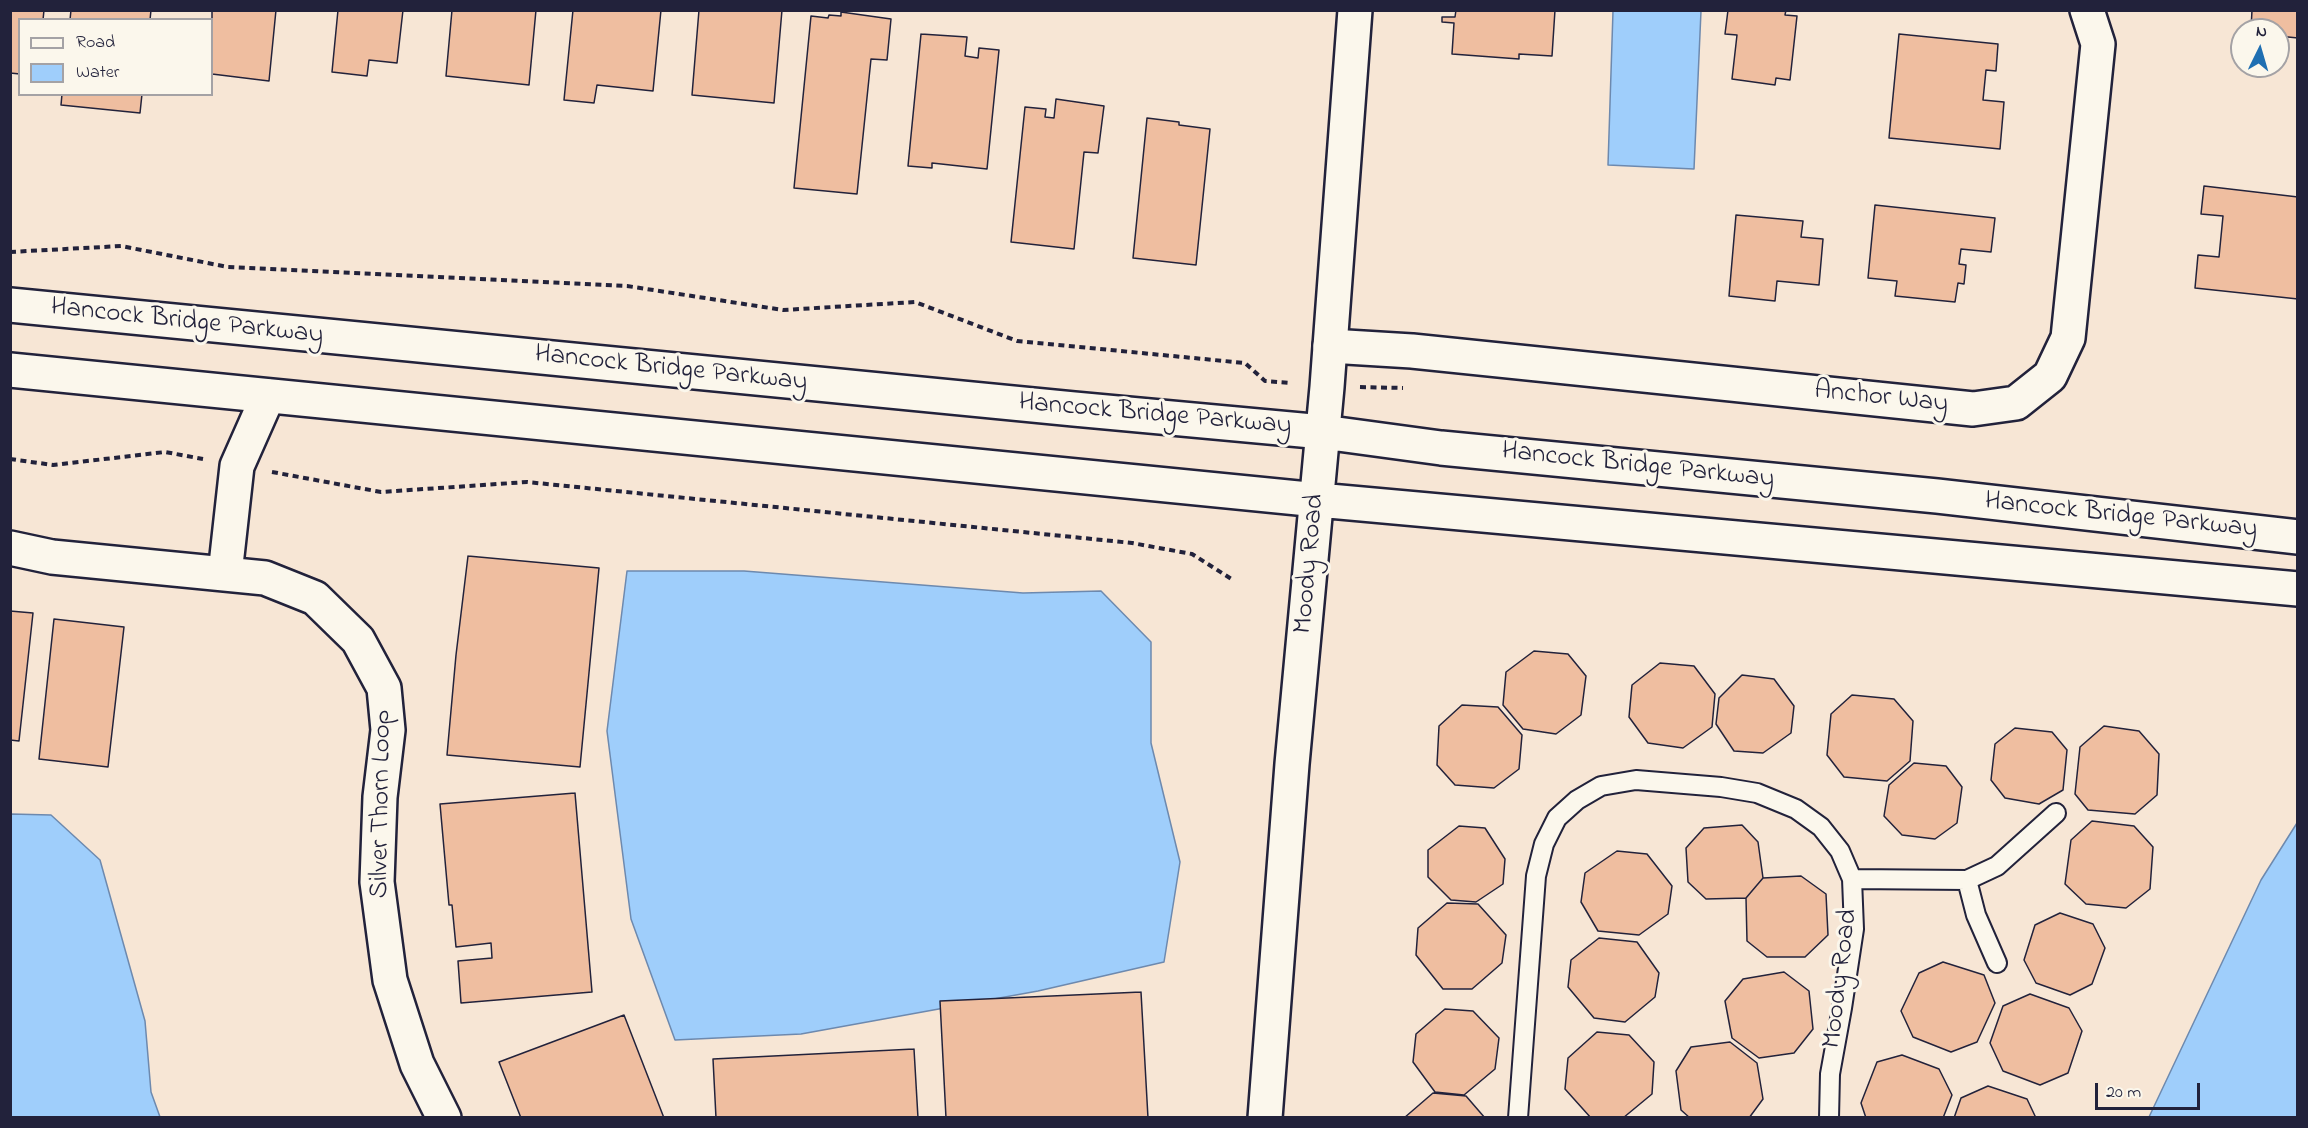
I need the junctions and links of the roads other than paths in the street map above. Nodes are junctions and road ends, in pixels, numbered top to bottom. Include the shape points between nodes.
1 (1355, 10) edge
2 (2087, 10) edge
3 (10, 305) edge
4 (1330, 346) junction
5 (10, 370) edge
6 (268, 396) junction
7 (1323, 432) junction
8 (1318, 500) junction
9 (2298, 537) edge
10 (10, 548) edge
11 (225, 574) junction
12 (2298, 589) edge
13 (2056, 813) dead end
14 (1852, 879) junction
15 (1967, 880) junction
16 (1997, 963) dead end
17 (444, 1118) edge
18 (1265, 1118) edge
19 (1518, 1118) edge
20 (1829, 1118) edge

1 - 4 main road, Moody Road
2 - 4 main road, Anchor Way via 2098,44 2068,338 2050,376 2016,403 1973,409 1412,351
3 - 7 main road, Hancock Bridge Parkway
4 - 7 main road, Moody Road
5 - 6 main road, Hancock Bridge Parkway
6 - 8 main road, Hancock Bridge Parkway
6 - 11 main road via 237,466
7 - 8 main road, Moody Road
7 - 9 main road, Hancock Bridge Parkway via 1441,448 1949,497
8 - 12 main road, Hancock Bridge Parkway
8 - 18 main road, Moody Road via 1291,776
10 - 11 main road, Silver Thorn Loop via 52,557
11 - 17 main road, Silver Thorn Loop via 265,578 315,598 358,640 384,688 388,730 376,882 390,981 417,1064
13 - 15 lane via 1997,866
14 - 15 lane
14 - 19 lane, Moody Road via 1840,851 1821,827 1796,809 1757,793 1636,780 1601,786 1577,800 1557,818 1536,876
14 - 20 lane, Moody Road via 1854,929 1830,1074
15 - 16 lane via 1976,915

